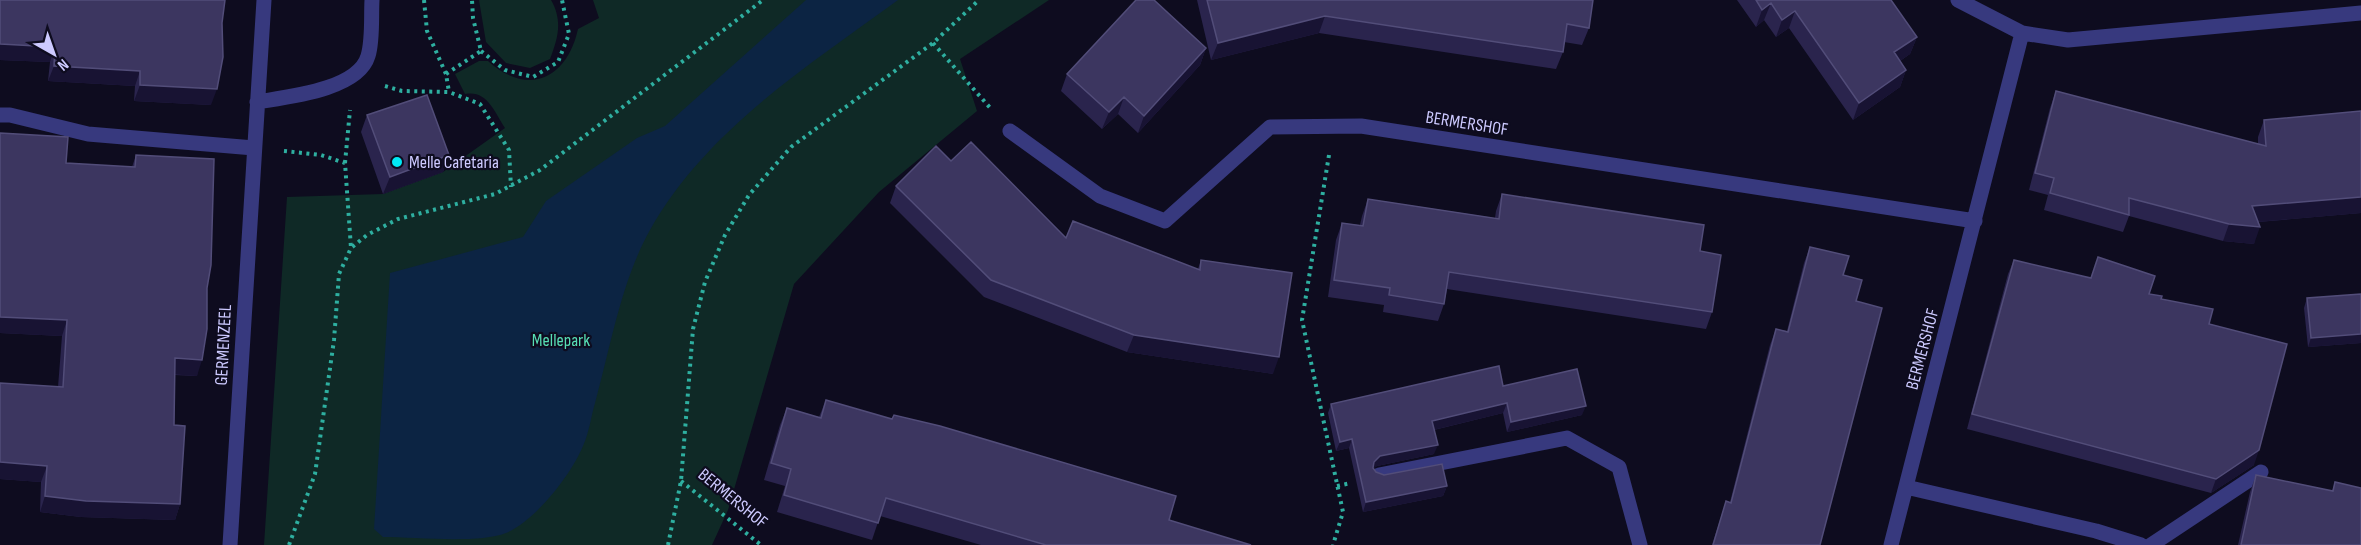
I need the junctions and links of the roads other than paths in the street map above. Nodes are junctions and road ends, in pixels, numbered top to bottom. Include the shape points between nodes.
1 (264, 0) edge
2 (372, 0) edge
3 (1958, 0) edge
4 (2350, 9) edge
5 (2022, 33) junction
6 (257, 102) junction
7 (0, 115) edge
8 (1010, 131) dead end
9 (254, 148) junction
10 (1975, 221) junction
11 (2261, 472) dead end
12 (1379, 476) edge
13 (1906, 487) junction
14 (230, 545) edge
15 (1641, 545) edge
16 (1891, 545) edge
17 (2142, 545) edge
18 (2151, 545) edge

1 - 6 street, GERMENZEEL
2 - 6 street via 368,57 353,76 316,92
3 - 5 street
4 - 5 street via 2068,40
5 - 10 street, BERMERSHOF
6 - 9 street, GERMENZEEL
7 - 9 street via 88,134
8 - 10 street, BERMERSHOF via 1100,196 1165,221 1270,127 1334,126 1361,126
9 - 14 street, GERMENZEEL
10 - 13 street, BERMERSHOF
11 - 18 street
12 - 15 street via 1567,438 1619,466
13 - 16 street, BERMERSHOF
13 - 17 street

